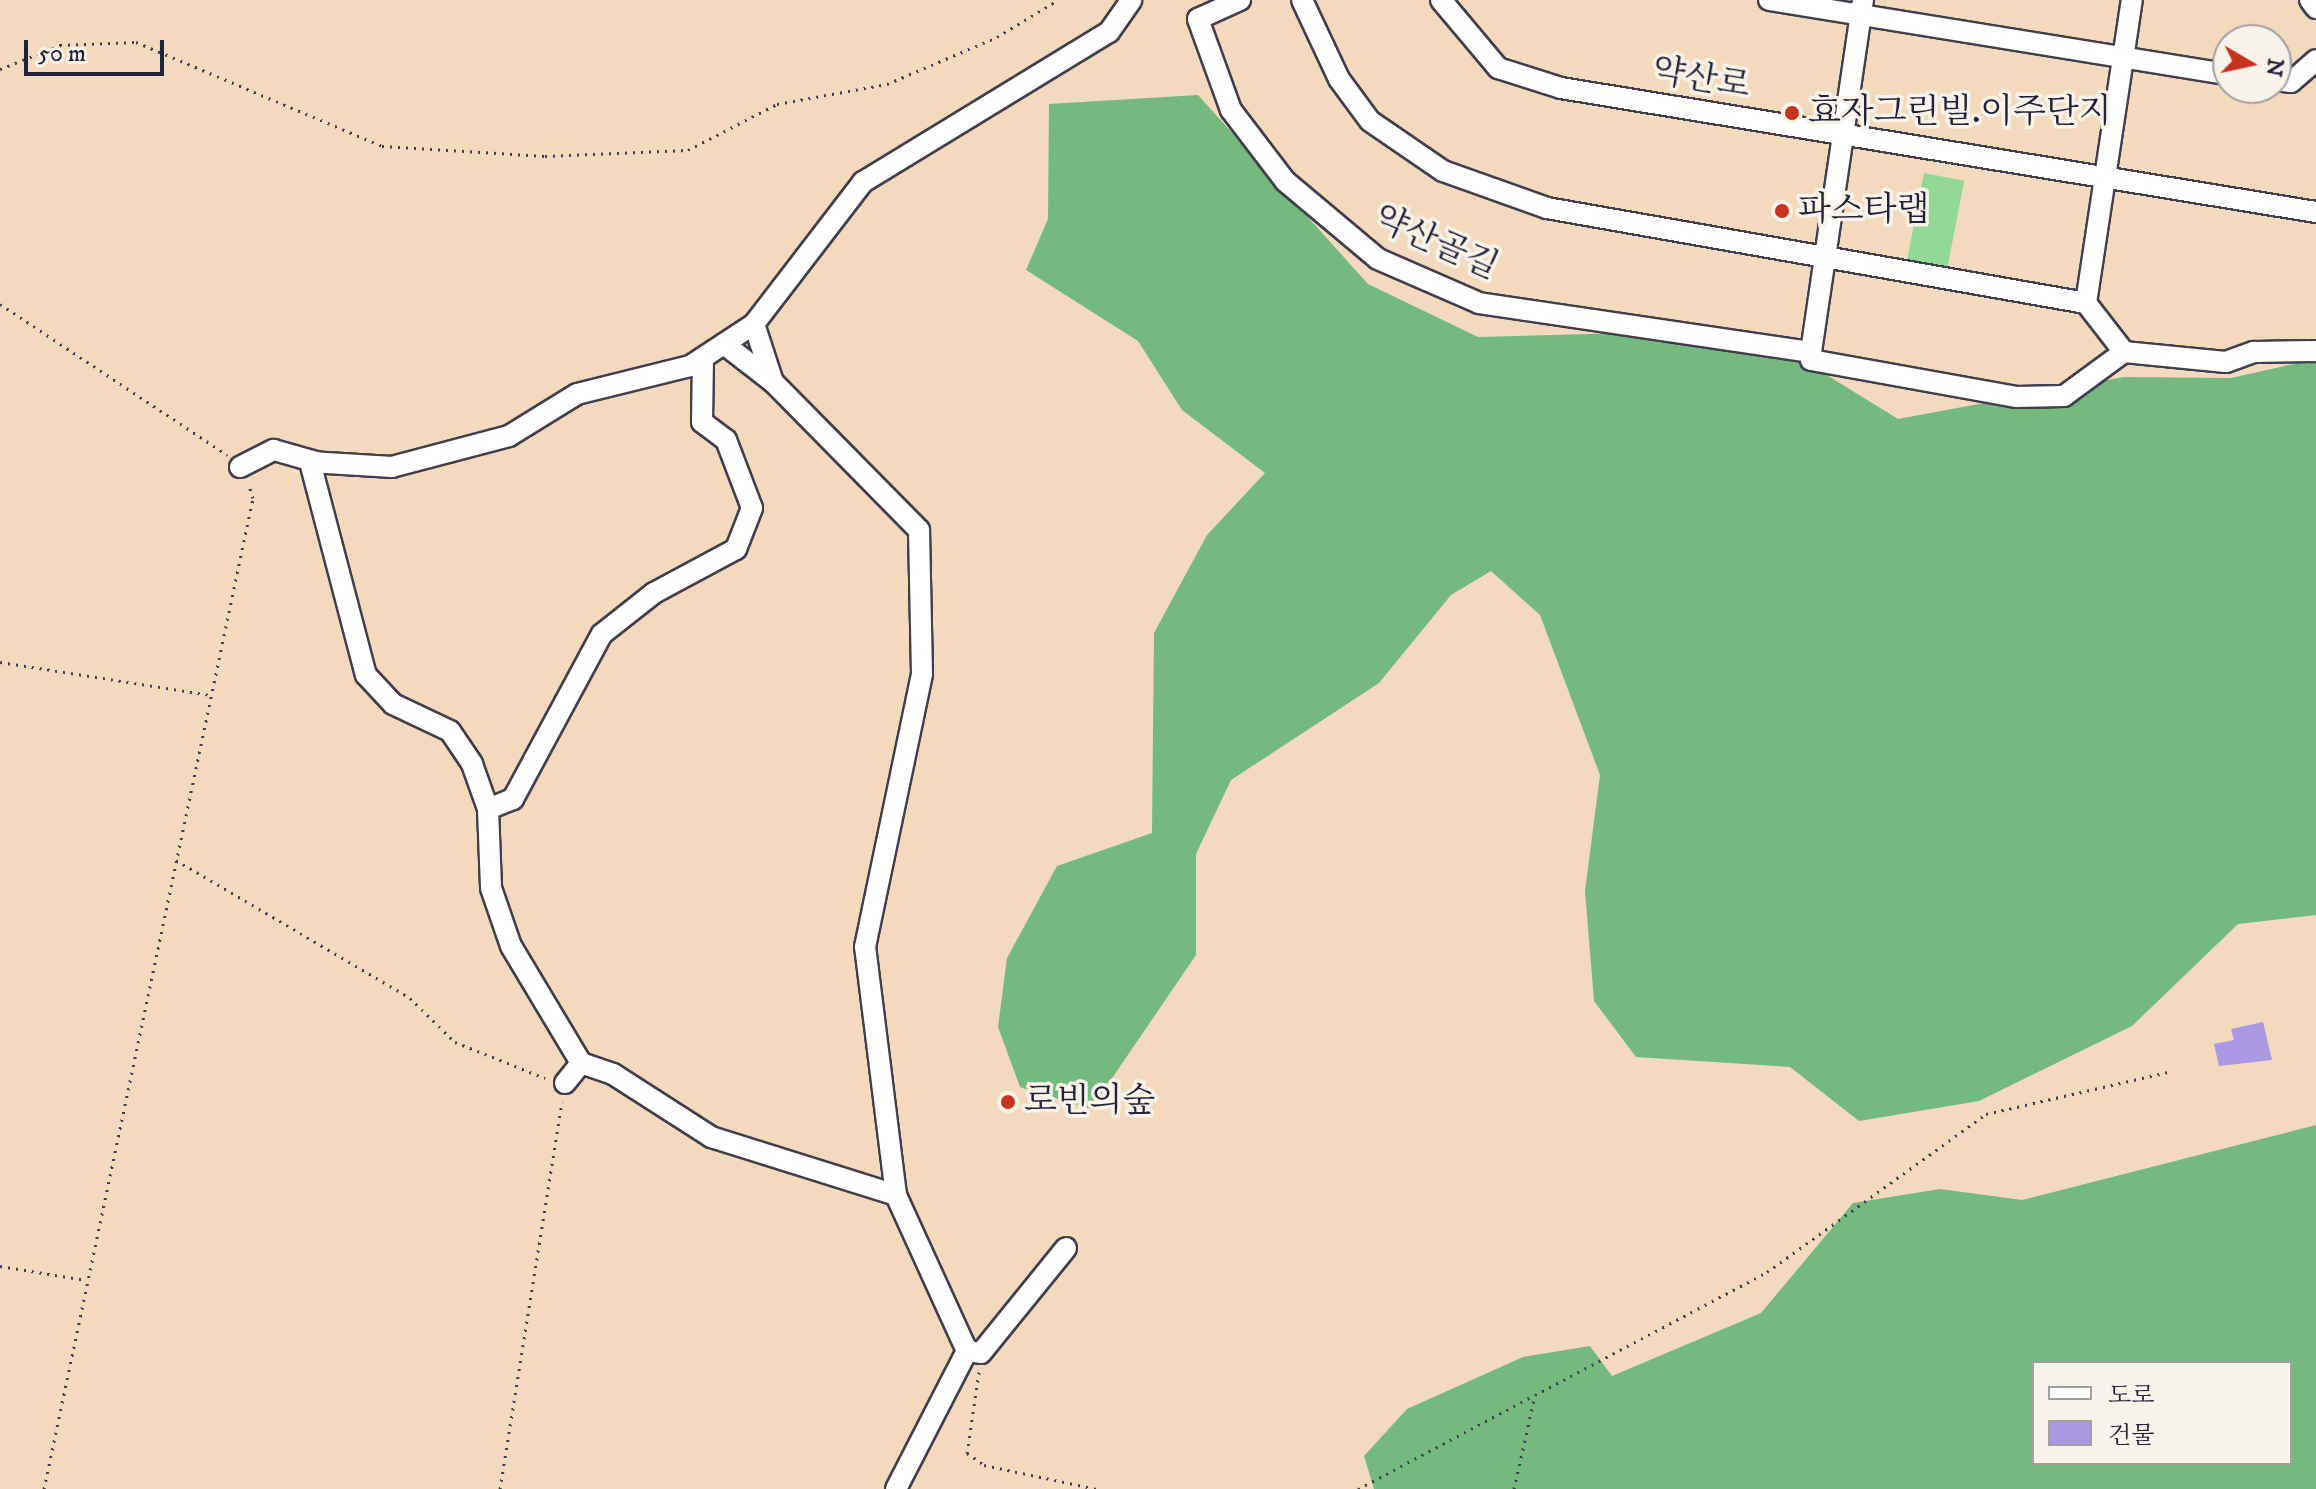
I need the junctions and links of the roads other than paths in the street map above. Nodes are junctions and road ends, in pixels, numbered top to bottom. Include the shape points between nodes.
1 (1131, 0) edge
2 (1240, 0) edge
3 (1302, 0) edge
4 (1441, 0) edge
5 (1769, 0) edge
6 (2132, 0) edge
7 (2310, 0) edge
8 (1862, 8) edge
9 (2316, 8) edge
10 (2121, 60) junction
11 (2316, 60) edge
12 (2212, 72) edge
13 (2292, 81) edge
14 (1838, 134) junction
15 (2107, 178) junction
16 (2316, 212) edge
17 (1823, 255) junction
18 (2086, 303) junction
19 (754, 324) junction
20 (724, 344) junction
21 (2316, 351) edge
22 (1811, 352) junction
23 (2124, 352) junction
24 (703, 358) junction
25 (773, 382) junction
26 (320, 463) junction
27 (240, 467) road end
28 (488, 809) junction
29 (581, 1063) junction
30 (565, 1083) road end
31 (896, 1195) junction
32 (1066, 1248) dead end
33 (974, 1352) junction
34 (896, 1489) edge

1 - 19 street via 1109,32 863,182
2 - 22 street, 약산골길 via 1198,19 1231,110 1285,181 1378,259 1479,303
3 - 17 street, 약산골길 via 1339,79 1370,121 1443,171 1547,208
4 - 14 street, 약산로 via 1498,68 1561,88
5 - 8 street
6 - 10 street
7 - 9 street
8 - 10 street
8 - 14 street
10 - 12 street
10 - 15 street
11 - 13 street
14 - 15 street, 약산로
14 - 17 street
15 - 16 street, 약산로
15 - 18 street
17 - 18 street, 약산골길
17 - 22 street
18 - 23 street
19 - 20 street
19 - 25 street
20 - 24 street
20 - 25 street
21 - 23 street via 2254,352 2226,362
22 - 23 street, 약산골길 via 1811,360 2016,397 2064,396
24 - 26 street via 577,394 509,436 392,467
24 - 28 street via 702,422 726,440 752,508 736,549 654,593 602,634 513,799
25 - 31 street via 919,530 922,674 865,947
26 - 27 street via 274,450
26 - 28 street via 310,462 366,675 393,704 450,731 472,764
28 - 29 street via 491,888 511,946
29 - 30 street
29 - 31 street via 613,1074 711,1137
31 - 33 street
32 - 33 street
33 - 34 street

